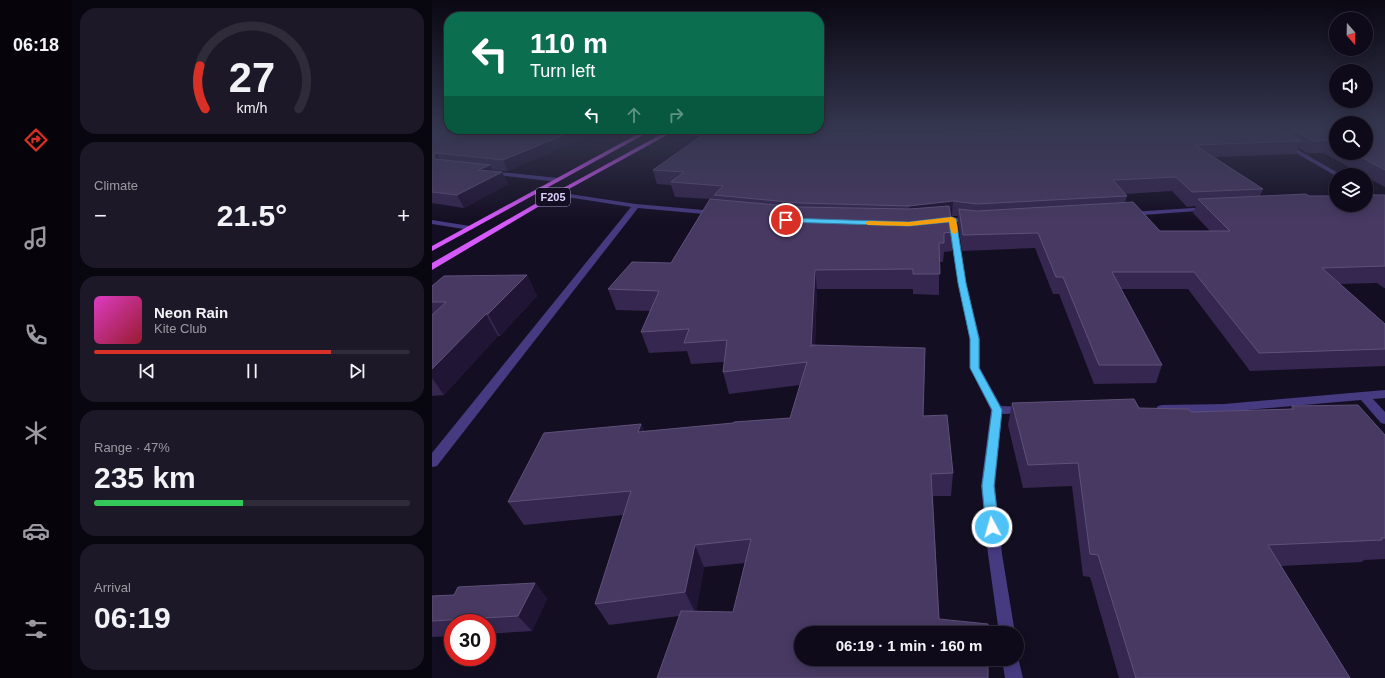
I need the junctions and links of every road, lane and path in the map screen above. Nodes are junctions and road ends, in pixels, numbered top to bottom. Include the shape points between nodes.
1 (597, 159) edge
2 (621, 159) edge
3 (1310, 159) edge
4 (1329, 170) edge
5 (481, 172) edge
6 (558, 180) junction
7 (556, 194) junction
8 (1373, 195) edge
9 (1383, 200) edge
10 (636, 206) junction
11 (1217, 209) edge
12 (722, 214) edge
13 (1121, 214) edge
14 (952, 219) junction
15 (432, 222) edge
16 (931, 222) edge
17 (976, 222) edge
18 (470, 228) junction
19 (432, 248) edge
20 (432, 267) edge
21 (1385, 394) edge
22 (1364, 396) junction
23 (1154, 409) edge
24 (997, 410) junction
25 (1036, 410) edge
26 (1385, 420) edge
27 (432, 462) edge
28 (1006, 626) edge
29 (1012, 666) edge
30 (1014, 678) edge

1 - 6 main road, F205
2 - 7 main road, F205
3 - 4 street
5 - 6 street
6 - 18 main road, F205
7 - 10 street
7 - 20 main road, F205
8 - 9 street
10 - 12 street
10 - 27 street
11 - 13 street
14 - 16 street
14 - 17 street
14 - 24 street via 962,283 975,339 975,368
15 - 18 street
18 - 19 main road, F205
21 - 22 street
22 - 23 street via 1224,408
22 - 26 street
24 - 25 street
24 - 28 street via 988,486
29 - 30 street

